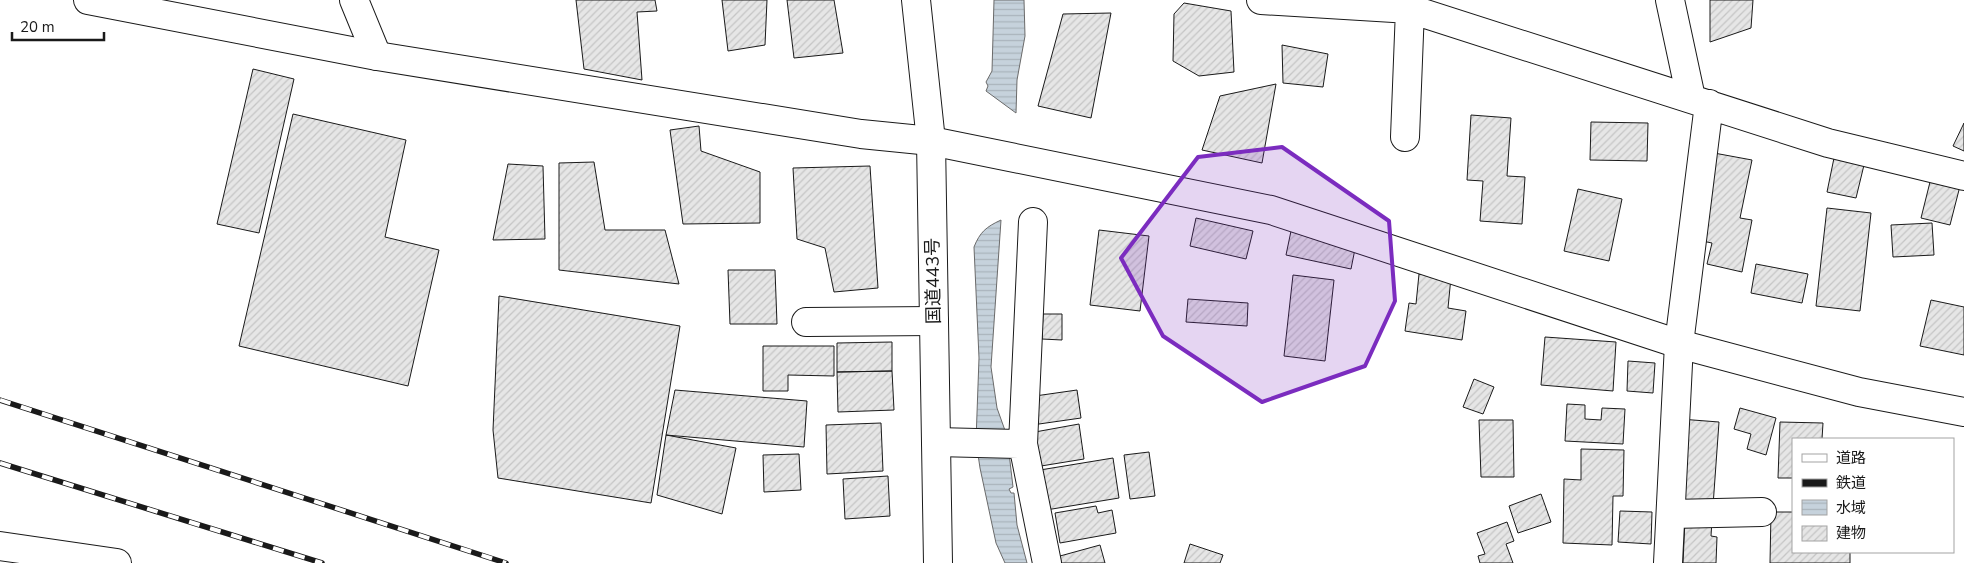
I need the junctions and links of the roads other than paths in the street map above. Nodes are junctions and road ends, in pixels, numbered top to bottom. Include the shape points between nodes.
1 (88, 0) edge
2 (354, 0) edge
3 (916, 0) edge
4 (1261, 0) edge
5 (1670, 0) edge
6 (1410, 9) junction
7 (377, 56) junction
8 (1700, 101) junction
9 (1405, 137) dead end
10 (931, 141) junction
11 (1964, 176) edge
12 (1033, 222) dead end
13 (934, 321) junction
14 (806, 322) dead end
15 (1679, 344) junction
16 (1964, 412) edge
17 (936, 442) junction
18 (1023, 444) junction
19 (1762, 512) dead end
20 (1671, 514) junction
21 (0, 546) edge
22 (117, 563) edge
23 (938, 563) edge
24 (1047, 563) edge
25 (1668, 563) edge

1 - 7 main road
2 - 7 main road
3 - 10 main road, 国道443号
4 - 6 main road
5 - 8 main road
6 - 8 main road
6 - 9 main road
7 - 10 main road via 860,134
8 - 11 main road via 1828,143
8 - 15 main road
10 - 13 main road, 国道443号
10 - 15 main road via 1271,210
12 - 18 main road
13 - 14 main road
13 - 17 main road, 国道443号
15 - 16 main road via 1859,392
15 - 20 main road
17 - 18 main road
17 - 23 main road, 国道443号
18 - 24 main road
19 - 20 main road
20 - 25 main road
21 - 22 main road

